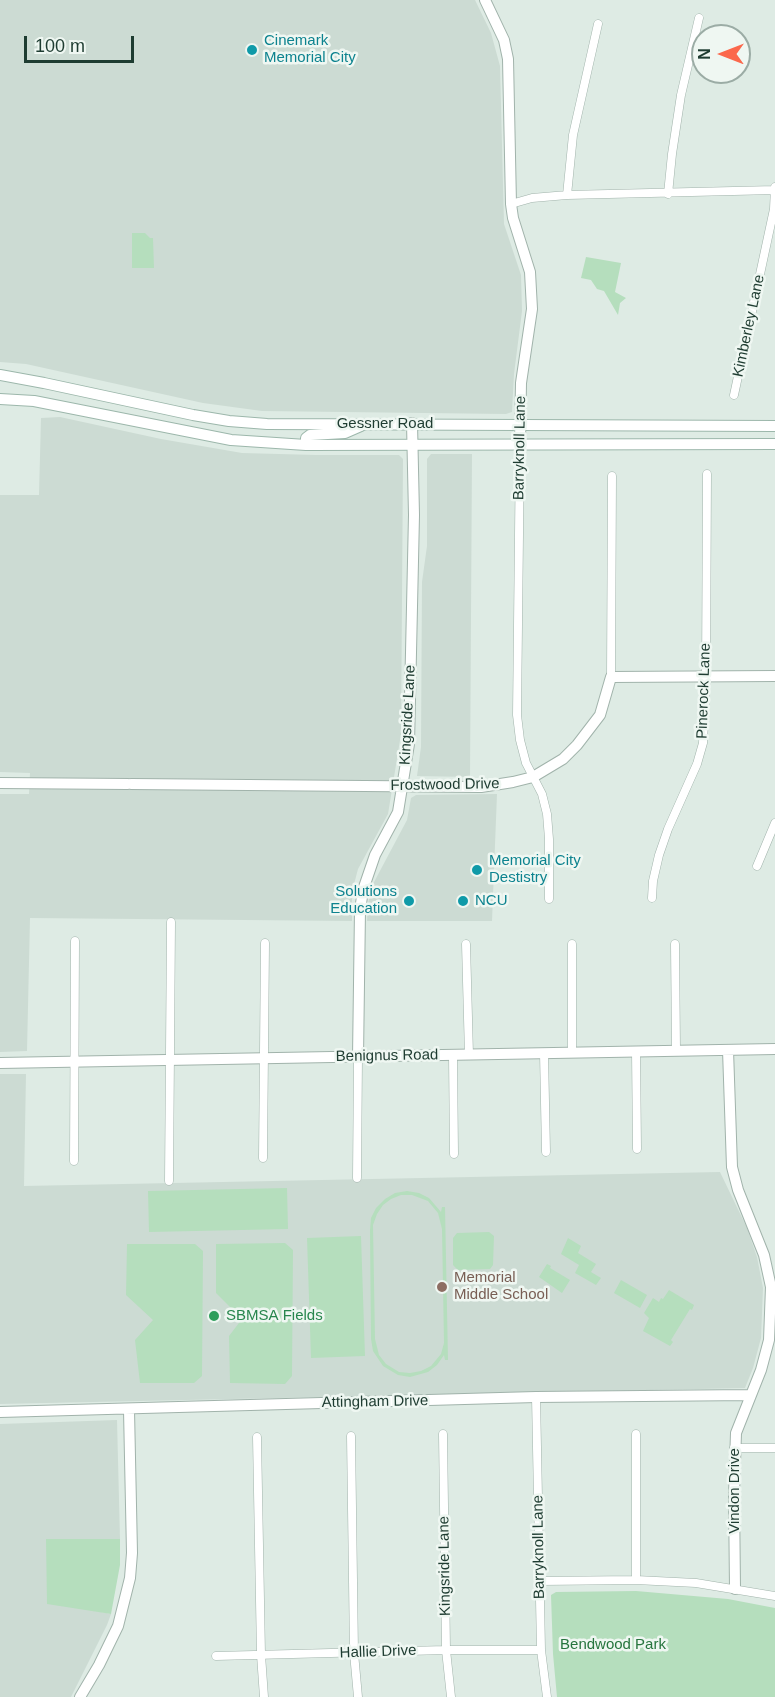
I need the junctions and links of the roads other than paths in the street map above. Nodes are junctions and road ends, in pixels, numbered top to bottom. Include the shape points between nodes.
1 (485, 0) edge
2 (699, 18) dead end
3 (598, 24) dead end
4 (775, 189) edge
5 (668, 194) junction
6 (567, 195) junction
7 (511, 204) junction
8 (0, 375) edge
9 (734, 395) dead end
10 (0, 399) edge
11 (367, 423) junction
12 (412, 423) junction
13 (520, 424) junction
14 (663, 425) junction
15 (775, 426) edge
16 (414, 444) junction
17 (520, 444) junction
18 (775, 444) edge
19 (306, 445) junction
20 (662, 445) junction
21 (706, 474) dead end
22 (612, 476) dead end
23 (775, 676) edge
24 (611, 677) junction
25 (706, 677) junction
26 (533, 777) junction
27 (0, 783) edge
28 (403, 786) junction
29 (775, 823) edge
30 (757, 866) dead end
31 (652, 898) dead end
32 (549, 899) dead end
33 (171, 922) dead end
34 (75, 940) dead end
35 (265, 943) dead end
36 (466, 944) dead end
37 (572, 944) dead end
38 (675, 944) dead end
39 (775, 1049) edge
40 (676, 1050) junction
41 (728, 1050) junction
42 (636, 1051) junction
43 (544, 1053) junction
44 (572, 1053) junction
45 (469, 1054) junction
46 (453, 1055) junction
47 (358, 1057) junction
48 (264, 1058) junction
49 (169, 1059) junction
50 (75, 1061) junction
51 (0, 1063) edge
52 (637, 1149) dead end
53 (546, 1152) dead end
54 (454, 1154) dead end
55 (263, 1158) dead end
56 (74, 1161) dead end
57 (357, 1178) dead end
58 (169, 1181) dead end
59 (750, 1395) junction
60 (536, 1397) junction
61 (129, 1410) junction
62 (0, 1413) edge
63 (442, 1434) dead end
64 (636, 1434) dead end
65 (351, 1436) dead end
66 (257, 1437) dead end
67 (734, 1448) junction
68 (775, 1448) edge
69 (636, 1580) junction
70 (540, 1581) junction
71 (735, 1588) junction
72 (775, 1596) edge
73 (446, 1650) junction
74 (541, 1650) junction
75 (354, 1653) junction
76 (261, 1655) junction
77 (216, 1656) dead end
78 (80, 1697) edge
79 (264, 1697) edge
80 (358, 1697) edge
81 (451, 1697) edge
82 (547, 1697) edge

1 - 7 street, Barryknoll Lane via 508,59
2 - 5 street via 678,113
3 - 6 street via 573,135
4 - 5 street
4 - 9 street, Kimberley Lane
5 - 6 street
6 - 7 street
7 - 13 street, Barryknoll Lane via 530,272 532,304 522,371
8 - 11 street, Gessner Road via 230,421
10 - 19 street, Gessner Road via 34,400 231,440
11 - 12 street, Gessner Road
11 - 19 street via 345,433 309,435
12 - 13 street, Gessner Road
12 - 16 street, Kingsride Lane
13 - 14 street, Gessner Road
13 - 17 street, Barryknoll Lane
14 - 15 street, Gessner Road
14 - 20 street
16 - 17 street, Gessner Road
16 - 19 street, Gessner Road
16 - 28 street, Kingsride Lane via 410,725
17 - 20 street, Gessner Road
17 - 26 street, Barryknoll Lane via 517,715 520,740
18 - 20 street, Gessner Road
21 - 25 street, Pinerock Lane
22 - 24 street
23 - 25 street
24 - 25 street
24 - 26 street, Frostwood Drive via 600,715 589,731 563,759
25 - 31 street, Pinerock Lane via 703,743 659,855
26 - 28 street, Frostwood Drive via 481,787
26 - 32 street, Barryknoll Lane via 547,814
27 - 28 street, Frostwood Drive
28 - 47 street, Kingsride Lane via 398,812 375,855 363,890
29 - 30 street
33 - 49 street
34 - 50 street
35 - 48 street
36 - 45 street
37 - 44 street
38 - 40 street
39 - 41 street, Benignus Road
40 - 41 street, Benignus Road
40 - 42 street, Benignus Road
41 - 59 street, Vindon Drive via 732,1167 764,1255 771,1287 769,1340
42 - 44 street, Benignus Road
42 - 52 street
43 - 44 street, Benignus Road
43 - 45 street, Benignus Road
43 - 53 street
45 - 46 street, Benignus Road
46 - 47 street, Benignus Road
46 - 54 street
47 - 48 street, Benignus Road
47 - 57 street, Kingsride Lane
48 - 49 street, Benignus Road
48 - 55 street
49 - 50 street, Benignus Road
49 - 58 street
50 - 51 street, Benignus Road
50 - 56 street
59 - 60 street, Attingham Drive
59 - 67 street, Vindon Drive
60 - 61 street, Attingham Drive
60 - 70 street, Barryknoll Lane
61 - 62 street, Attingham Drive
61 - 78 street via 130,1578 118,1626
63 - 73 street, Kingsride Lane
64 - 69 street
65 - 75 street
66 - 76 street
67 - 68 street
67 - 71 street, Vindon Drive
69 - 70 street
69 - 71 street
70 - 74 street, Barryknoll Lane
71 - 72 street
73 - 74 street, Hallie Drive
73 - 75 street, Hallie Drive
73 - 81 street, Kingsride Lane
74 - 82 street, Barryknoll Lane
75 - 76 street, Hallie Drive
75 - 80 street
76 - 77 street, Hallie Drive
76 - 79 street

